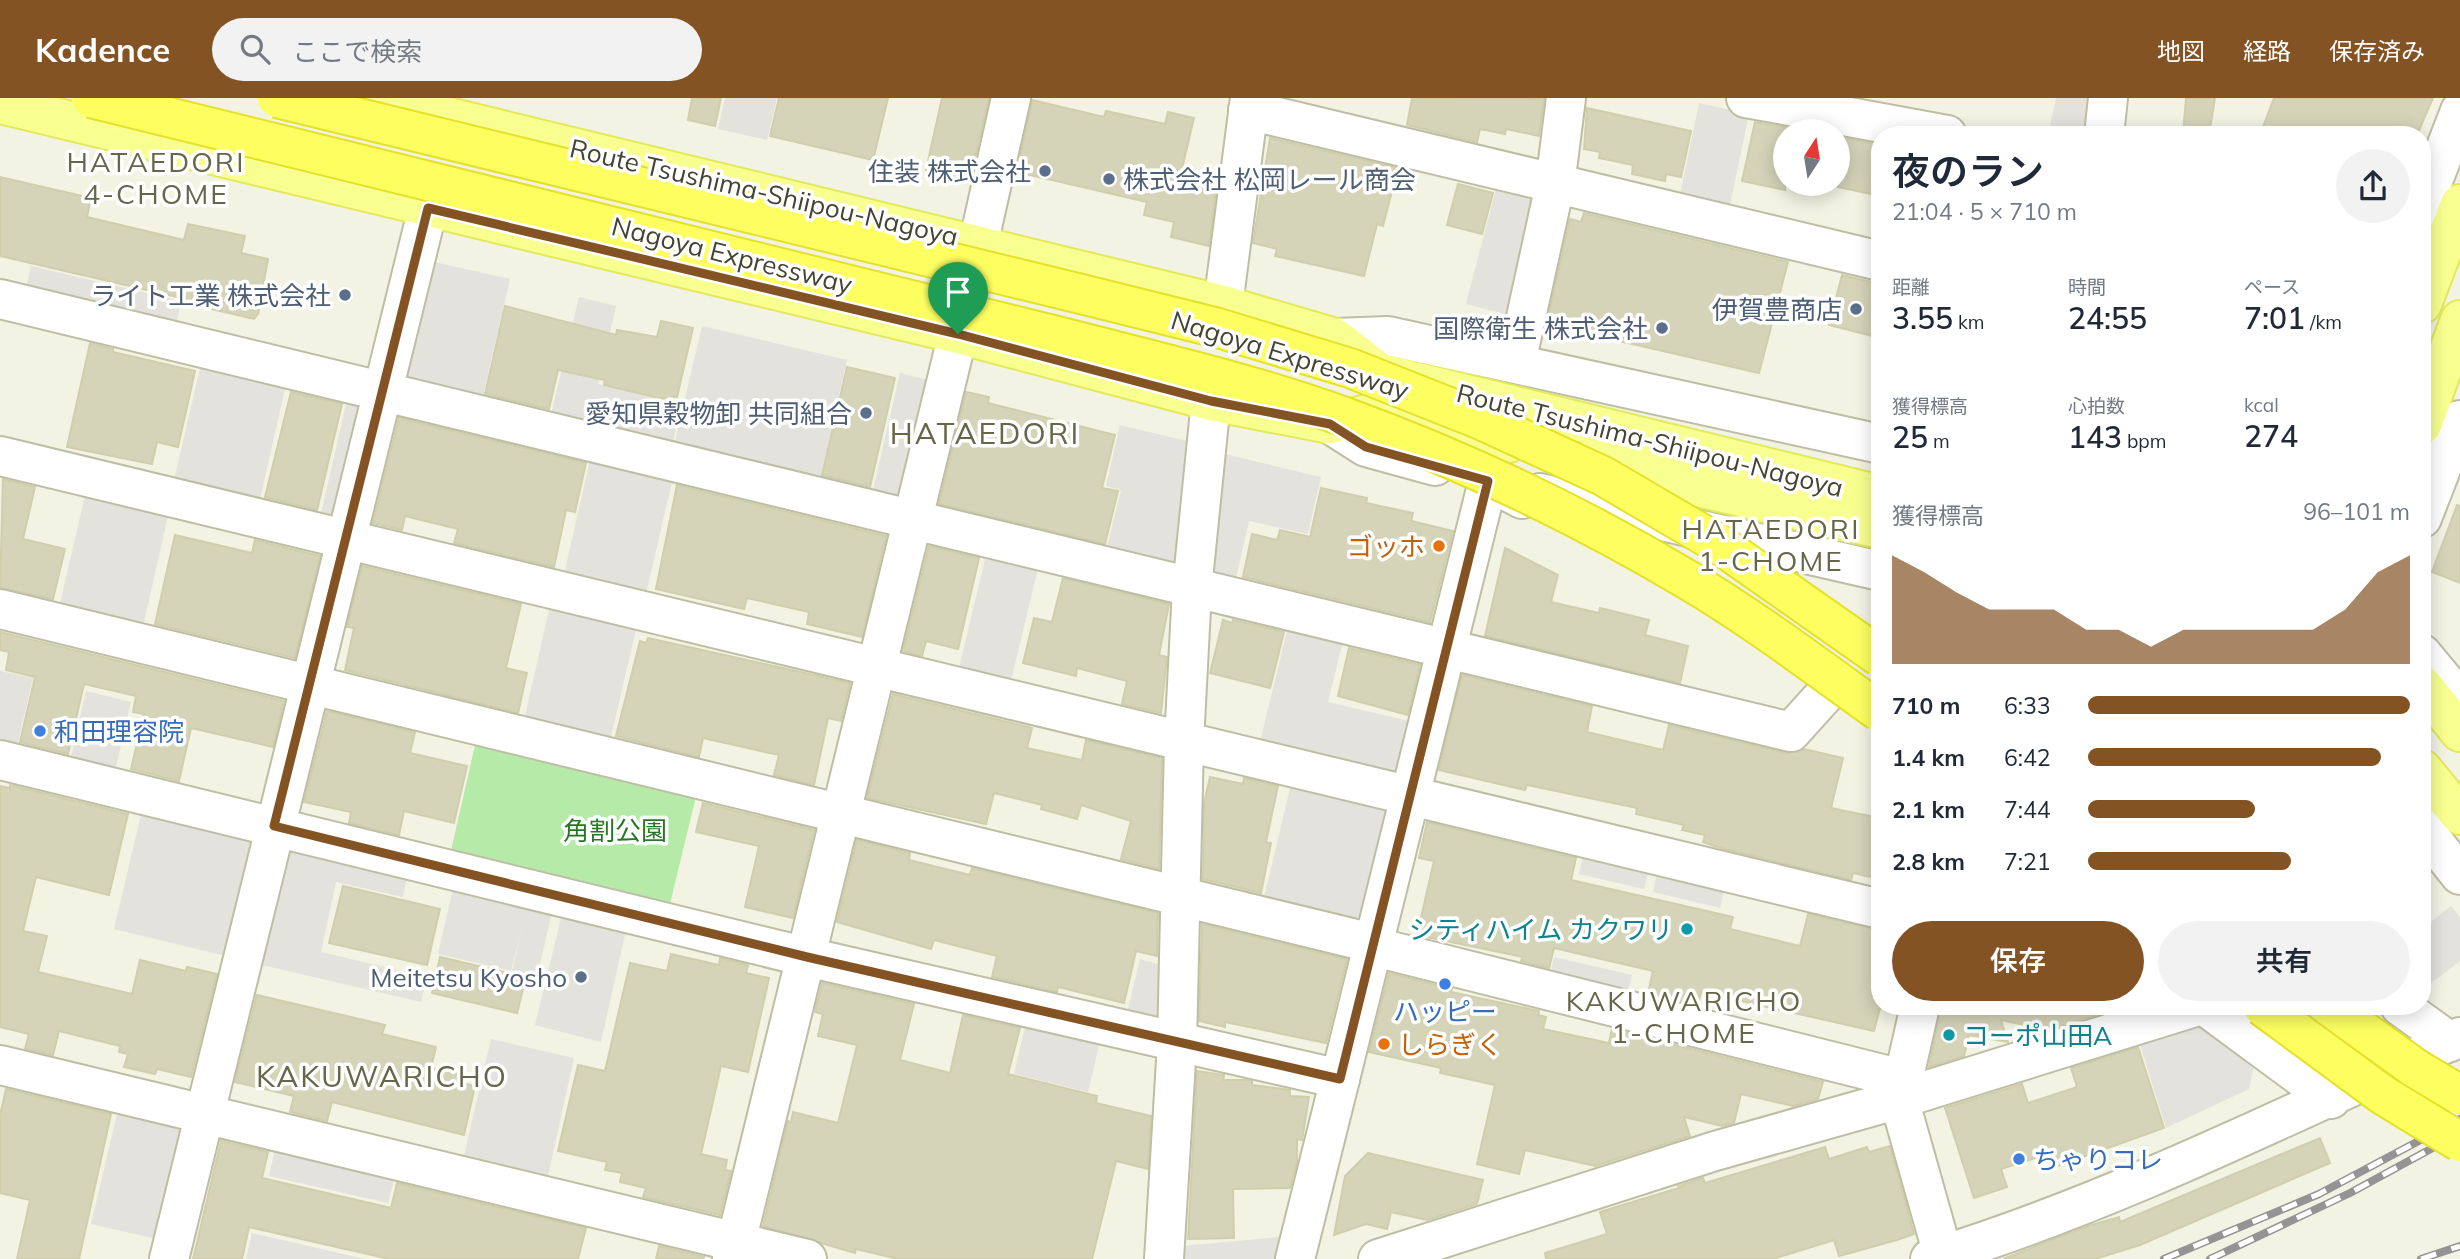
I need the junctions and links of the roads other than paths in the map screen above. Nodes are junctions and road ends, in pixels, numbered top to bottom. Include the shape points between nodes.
1 (91, 98) edge
2 (277, 98) edge
3 (370, 98) edge
4 (1011, 98) edge
5 (1566, 98) edge
6 (1746, 98) edge
7 (2108, 98) edge
8 (0, 104) edge
9 (1249, 104) edge
10 (450, 107) edge
11 (2460, 111) edge
12 (1898, 126) edge
13 (2105, 126) edge
14 (1555, 184) junction
15 (2431, 186) edge
16 (2460, 204) edge
17 (428, 208) junction
18 (979, 244) junction
19 (1871, 259) edge
20 (2431, 280) edge
21 (0, 299) edge
22 (1223, 305) junction
23 (2460, 320) edge
24 (958, 334) junction
25 (1335, 338) junction
26 (1516, 363) junction
27 (382, 391) junction
28 (2431, 400) edge
29 (1211, 401) junction
30 (2460, 420) edge
31 (1330, 424) junction
32 (1871, 442) edge
33 (0, 456) edge
34 (1488, 481) junction
35 (1781, 490) junction
36 (1871, 495) edge
37 (2439, 503) edge
38 (912, 520) junction
39 (1871, 525) edge
40 (347, 538) junction
41 (1871, 568) edge
42 (1192, 589) junction
43 (0, 609) edge
44 (1446, 646) junction
45 (1871, 651) edge
46 (2431, 665) edge
47 (876, 667) junction
48 (310, 684) junction
49 (1828, 691) junction
50 (2431, 696) edge
51 (2460, 700) edge
52 (1871, 706) edge
53 (1871, 726) edge
54 (2460, 732) edge
55 (1184, 742) junction
56 (0, 760) edge
57 (2431, 780) edge
58 (1413, 797) junction
59 (842, 812) junction
60 (2460, 815) edge
61 (274, 826) junction
62 (2431, 838) edge
63 (2460, 875) edge
64 (1180, 896) junction
65 (1871, 907) edge
66 (1375, 946) junction
67 (807, 957) junction
68 (1918, 1015) edge
69 (2166, 1015) edge
70 (2217, 1015) edge
71 (2274, 1015) edge
72 (2341, 1015) edge
73 (2415, 1015) edge
74 (2455, 1040) edge
75 (1177, 1044) junction
76 (0, 1065) edge
77 (1340, 1079) junction
78 (1900, 1089) junction
79 (2460, 1095) edge
80 (2331, 1098) junction
81 (203, 1115) junction
82 (2460, 1142) edge
83 (734, 1250) edge
84 (1937, 1257) edge
85 (169, 1259) edge
86 (807, 1259) edge
87 (1164, 1259) edge
88 (1295, 1259) edge
89 (1378, 1259) edge

1 - 52 highway, Nagoya Expressway, bridge via 1065,338 1343,416 1459,462 1588,524 1689,580
2 - 45 highway, Nagoya Expressway, bridge via 1218,328 1350,368 1479,419 1603,476 1719,544
3 - 10 main road, Route Tsushima-Shiipou-Nagoya
4 - 18 street
5 - 14 street
6 - 12 street
7 - 13 street
8 - 17 main road, Route Tsushima-Shiipou-Nagoya
9 - 14 street
9 - 22 street
10 - 18 main road, Route Tsushima-Shiipou-Nagoya
11 - 15 street
14 - 19 street
14 - 26 street
16 - 20 main road
17 - 24 main road, Route Tsushima-Shiipou-Nagoya
17 - 27 street
18 - 22 main road, Route Tsushima-Shiipou-Nagoya
18 - 24 street
21 - 27 street
22 - 25 main road, Route Tsushima-Shiipou-Nagoya
23 - 28 main road
24 - 29 main road, Route Tsushima-Shiipou-Nagoya
24 - 38 street
25 - 26 street via 1388,336
25 - 35 main road, Route Tsushima-Shiipou-Nagoya via 1380,373
26 - 32 street
27 - 38 street
27 - 40 street
29 - 31 main road, Route Tsushima-Shiipou-Nagoya
29 - 42 street
30 - 37 street
31 - 34 street via 1366,447
31 - 35 main road, Route Tsushima-Shiipou-Nagoya via 1374,412
33 - 40 street
34 - 41 street
34 - 44 street
34 - 49 street via 1692,592
35 - 36 main road, Route Tsushima-Shiipou-Nagoya
35 - 39 main road, Route Tsushima-Shiipou-Nagoya
38 - 42 street
38 - 47 street
40 - 47 street
40 - 48 street
42 - 44 street
42 - 55 street
43 - 48 street
44 - 49 street via 1791,732
44 - 58 street
46 - 51 street
47 - 55 street
47 - 59 street
48 - 59 street
48 - 61 street
49 - 53 street
50 - 54 main road
55 - 58 street
55 - 64 street
56 - 61 street
57 - 60 main road
58 - 65 street
58 - 66 street
59 - 64 street
59 - 67 street
61 - 67 street
61 - 81 street
62 - 63 street
64 - 66 street
64 - 75 street
66 - 77 street
66 - 78 street
67 - 75 street
67 - 83 street
68 - 78 street
69 - 78 street
70 - 80 street
71 - 82 highway, bridge via 2383,1095
72 - 79 highway, bridge via 2415,1069
73 - 74 street
74 - 80 street
75 - 77 street
75 - 87 street
76 - 81 street
77 - 88 street
78 - 84 street
78 - 89 street
80 - 84 street via 2063,1213
81 - 83 street
81 - 85 street
83 - 86 street

